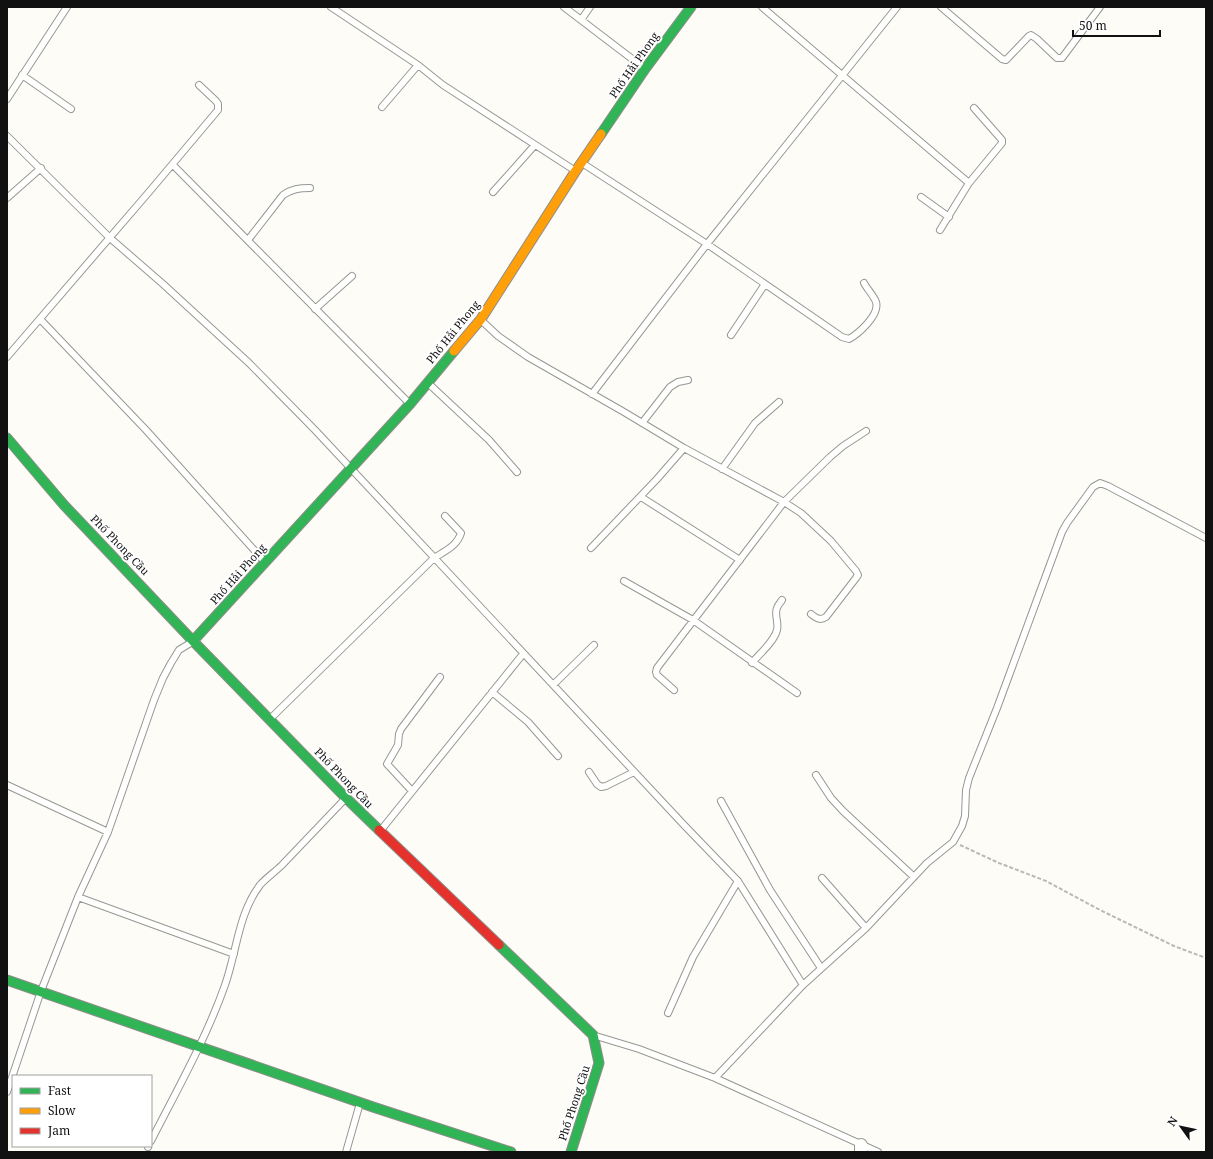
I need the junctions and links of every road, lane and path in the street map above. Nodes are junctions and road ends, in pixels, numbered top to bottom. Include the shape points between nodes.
1 (67, 7) edge
2 (331, 7) edge
3 (564, 7) edge
4 (590, 7) edge
5 (692, 7) edge
6 (762, 7) edge
7 (897, 7) edge
8 (941, 7) edge
9 (1100, 7) edge
10 (581, 20) junction
11 (418, 64) junction
12 (645, 69) junction
13 (842, 74) junction
14 (22, 75) junction
15 (199, 85) dead end
16 (7, 99) edge
17 (382, 107) dead end
18 (974, 108) dead end
19 (71, 109) dead end
20 (7, 136) edge
21 (534, 146) junction
22 (582, 163) junction
23 (173, 164) junction
24 (40, 168) junction
25 (575, 172) junction
26 (969, 183) junction
27 (310, 188) dead end
28 (493, 192) dead end
29 (921, 197) dead end
30 (7, 198) edge
31 (949, 217) junction
32 (940, 230) dead end
33 (110, 238) junction
34 (248, 240) junction
35 (707, 244) junction
36 (352, 276) dead end
37 (765, 284) junction
38 (864, 284) dead end
39 (315, 308) junction
40 (40, 319) junction
41 (478, 322) junction
42 (731, 335) dead end
43 (7, 357) edge
44 (688, 380) dead end
45 (428, 383) junction
46 (592, 394) junction
47 (779, 402) dead end
48 (410, 404) junction
49 (642, 423) junction
50 (866, 431) dead end
51 (7, 439) edge
52 (684, 448) junction
53 (722, 469) junction
54 (351, 470) junction
55 (517, 472) dead end
56 (641, 497) junction
57 (784, 502) junction
58 (446, 516) dead end
59 (1206, 538) edge
60 (591, 548) dead end
61 (434, 558) junction
62 (740, 560) junction
63 (265, 562) junction
64 (624, 581) dead end
65 (782, 600) dead end
66 (811, 614) dead end
67 (693, 620) junction
68 (193, 641) junction
69 (594, 645) dead end
70 (523, 654) junction
71 (752, 663) junction
72 (440, 677) dead end
73 (553, 685) junction
74 (674, 690) dead end
75 (492, 692) junction
76 (796, 693) dead end
77 (270, 719) junction
78 (558, 756) dead end
79 (589, 772) dead end
80 (634, 772) junction
81 (816, 775) dead end
82 (7, 785) edge
83 (412, 791) junction
84 (346, 798) junction
85 (721, 801) dead end
86 (380, 831) junction
87 (108, 832) junction
88 (953, 842) junction
89 (914, 877) junction
90 (822, 878) dead end
91 (738, 881) junction
92 (78, 896) junction
93 (866, 928) junction
94 (234, 954) junction
95 (1206, 958) edge
96 (819, 971) junction
97 (7, 980) edge
98 (805, 983) junction
99 (41, 991) junction
100 (668, 1013) dead end
101 (593, 1035) junction
102 (200, 1046) junction
103 (715, 1078) junction
104 (9, 1082) edge
105 (7, 1092) edge
106 (360, 1102) junction
107 (152, 1138) edge
108 (868, 1150) edge
109 (346, 1152) edge
110 (511, 1152) edge
111 (571, 1152) edge

1 - 14 lane
2 - 11 lane
3 - 10 lane
4 - 10 lane
5 - 12 street, Phố Hải Phong
6 - 13 lane
7 - 13 lane
8 - 9 lane via 1006,60 1031,35 1058,58 1062,58
10 - 12 lane
11 - 17 lane
11 - 21 lane via 443,85
12 - 22 street, Phố Hải Phong
13 - 26 lane
13 - 35 lane
14 - 16 lane
14 - 19 lane
15 - 23 lane via 216,101 218,110
18 - 26 lane via 1002,143
20 - 24 lane
21 - 25 lane
21 - 28 lane
22 - 25 street, Phố Hải Phong
22 - 35 lane
23 - 33 lane
23 - 34 lane
24 - 30 lane
24 - 33 lane
25 - 41 street, Phố Hải Phong
26 - 31 lane
27 - 34 lane via 290,190 283,195
29 - 31 lane
31 - 32 lane
33 - 40 lane
33 - 54 lane via 249,363
34 - 39 lane
35 - 37 lane
35 - 46 lane
36 - 39 lane
37 - 38 lane via 842,337 849,339 875,313 877,307 876,301
37 - 42 lane
39 - 48 lane
40 - 43 lane
40 - 63 lane via 146,430
41 - 45 street, Phố Hải Phong
41 - 46 lane via 528,357
44 - 49 lane via 670,387
45 - 48 street, Phố Hải Phong
45 - 55 lane via 489,440
46 - 49 lane
47 - 53 lane via 755,423
48 - 54 street, Phố Hải Phong
49 - 52 lane
50 - 57 lane via 830,457
51 - 68 street, Phố Phong Cầu via 64,505
52 - 53 lane
52 - 56 lane
53 - 57 lane
54 - 61 lane
54 - 63 street, Phố Hải Phong
56 - 60 lane
56 - 62 lane
57 - 62 lane
57 - 66 lane via 814,525 858,574 826,617 818,619
58 - 61 lane via 461,533 459,540
59 - 88 lane via 1108,486 1100,483 1093,487 1062,532 970,778 966,790 965,816
61 - 70 lane
61 - 77 lane
62 - 67 lane
63 - 68 street, Phố Hải Phong
64 - 67 lane
65 - 71 lane via 776,609 777,630
67 - 71 lane
67 - 74 lane via 657,668 657,675
68 - 77 street, Phố Phong Cầu
68 - 87 lane via 179,650 163,678
69 - 73 lane
70 - 73 lane
70 - 75 lane
71 - 76 lane
72 - 83 lane via 401,729 398,745 388,764
73 - 80 lane
75 - 78 lane via 528,722
75 - 83 lane
77 - 84 street, Phố Phong Cầu
79 - 80 lane via 601,787
80 - 91 lane
81 - 89 lane via 842,811
82 - 87 lane
83 - 86 lane
84 - 86 street, Phố Phong Cầu
84 - 94 lane via 260,885 240,923
85 - 96 lane
86 - 101 street, Phố Phong Cầu
87 - 92 lane
88 - 89 lane
88 - 95 path via 1046,881 1106,914
89 - 93 lane
90 - 93 lane
91 - 98 lane
91 - 100 lane via 693,957
92 - 94 lane
92 - 99 lane
93 - 96 lane
94 - 102 lane
96 - 98 lane
97 - 99 street
98 - 103 lane
99 - 102 street
99 - 104 lane
101 - 103 lane via 639,1049
101 - 111 street, Phố Phong Cầu via 599,1063
102 - 106 street
102 - 107 lane
103 - 108 lane
104 - 105 lane
106 - 109 lane
106 - 110 street

